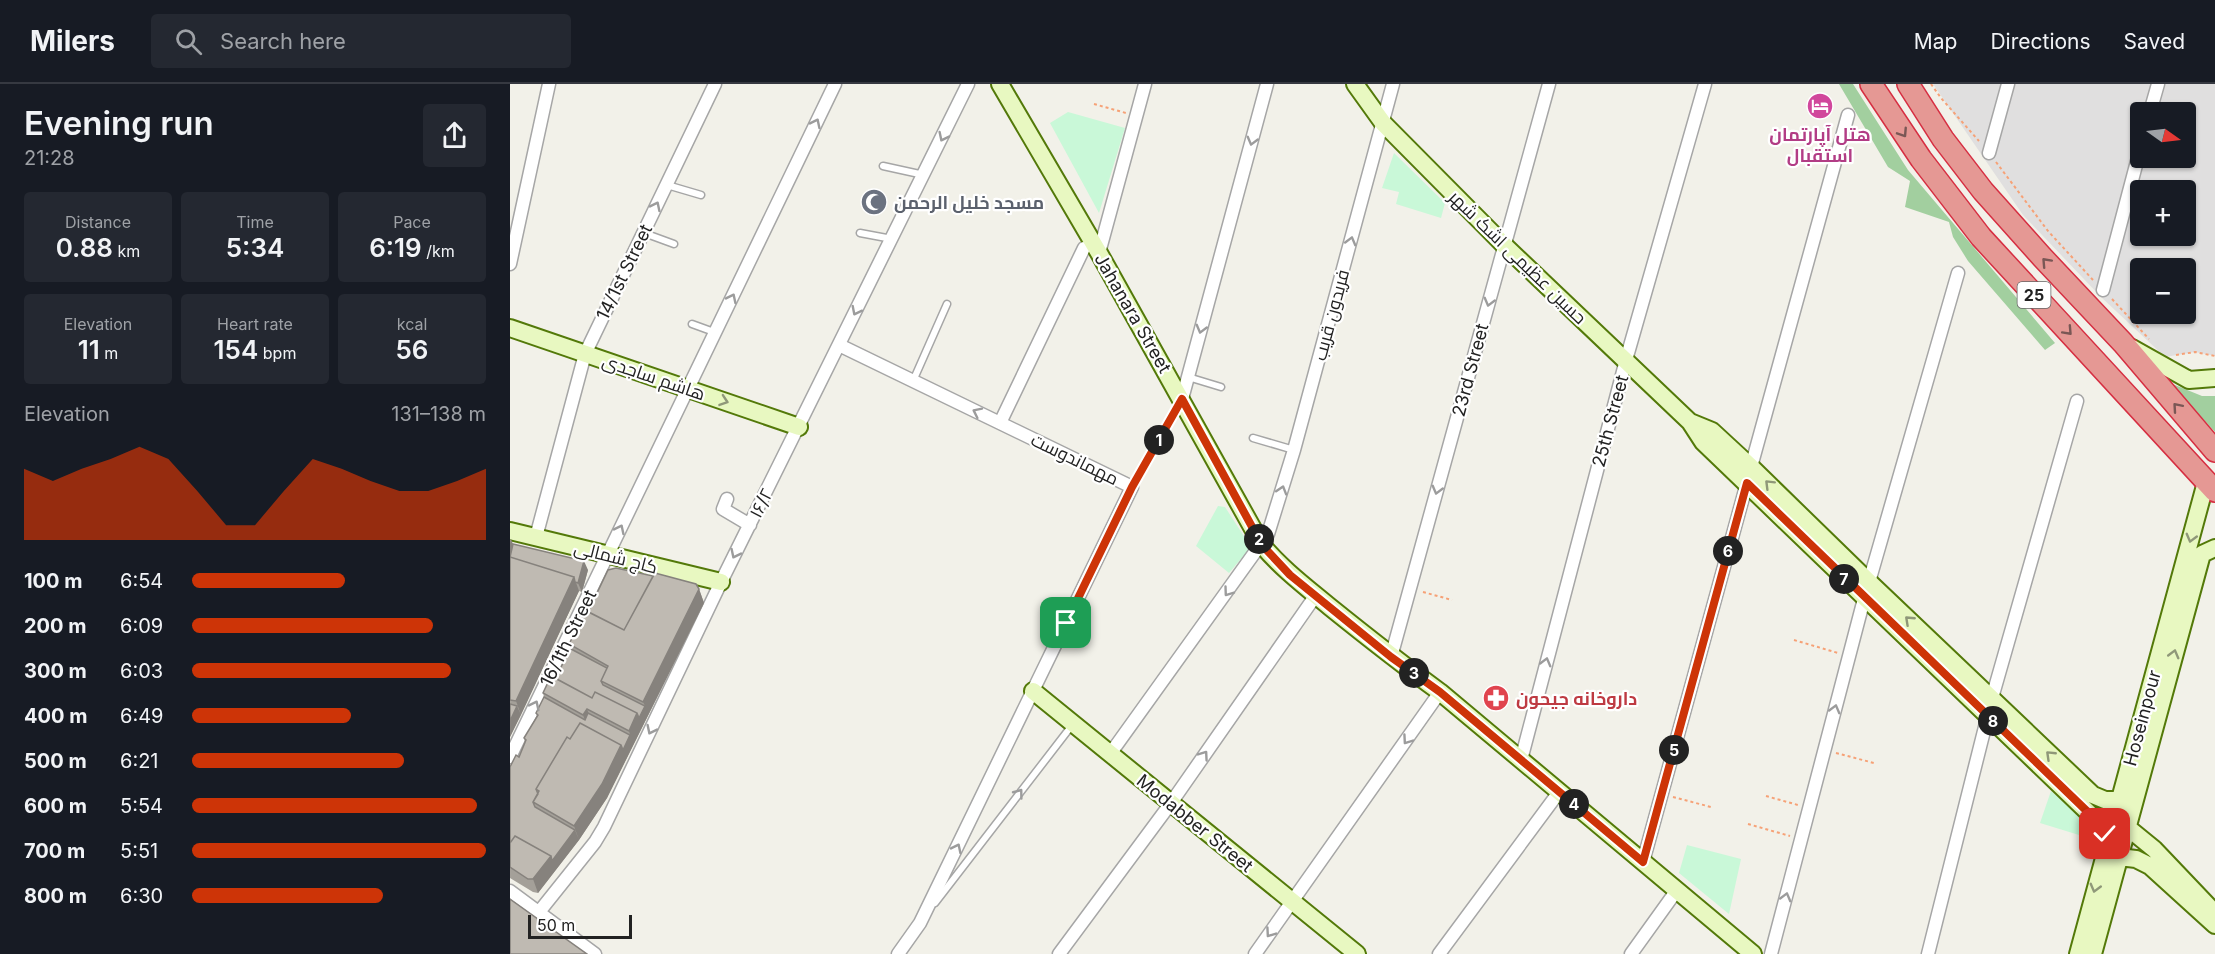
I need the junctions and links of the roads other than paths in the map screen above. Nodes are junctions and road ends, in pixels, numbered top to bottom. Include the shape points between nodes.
1 (549, 84) edge
2 (715, 84) edge
3 (835, 84) edge
4 (968, 84) edge
5 (999, 84) edge
6 (1008, 84) edge
7 (1145, 84) edge
8 (1267, 84) edge
9 (1355, 84) edge
10 (1393, 84) edge
11 (1548, 84) edge
12 (1705, 84) edge
13 (1871, 84) edge
14 (1908, 84) edge
15 (2008, 84) edge
16 (2158, 84) edge
17 (2153, 102) edge
18 (1848, 115) dead end
19 (1022, 122) junction
20 (1383, 123) junction
21 (1989, 153) road end
22 (883, 166) dead end
23 (2135, 168) edge
24 (924, 175) junction
25 (667, 184) junction
26 (701, 195) dead end
27 (643, 233) junction
28 (860, 233) dead end
29 (892, 239) junction
30 (674, 244) dead end
31 (1505, 246) junction
32 (1091, 250) junction
33 (510, 264) edge
34 (1958, 273) dead end
35 (2103, 290) road end
36 (947, 304) dead end
37 (692, 324) dead end
38 (510, 328) edge
39 (715, 333) junction
40 (2123, 344) junction
41 (839, 345) junction
42 (585, 354) junction
43 (1626, 360) junction
44 (1188, 377) junction
45 (2215, 378) edge
46 (913, 381) junction
47 (1221, 387) dead end
48 (688, 389) junction
49 (1182, 399) junction
50 (2077, 401) dead end
51 (1690, 422) junction
52 (1000, 423) junction
53 (799, 427) junction
54 (1253, 438) dead end
55 (1294, 450) junction
56 (2215, 451) edge
57 (1751, 467) junction
58 (1747, 483) junction
59 (2211, 486) edge
60 (727, 499) dead end
61 (750, 525) junction
62 (510, 531) edge
63 (536, 537) junction
64 (1262, 545) junction
65 (2215, 548) edge
66 (608, 555) junction
67 (721, 582) junction
68 (1867, 590) junction
69 (1316, 595) junction
70 (1391, 657) junction
71 (1033, 691) junction
72 (1440, 692) junction
73 (1992, 698) junction
74 (1988, 715) junction
75 (1073, 724) junction
76 (1110, 754) junction
77 (510, 757) edge
78 (1521, 760) junction
79 (1559, 792) junction
80 (2119, 800) junction
81 (1171, 803) junction
82 (2127, 827) junction
83 (2108, 843) junction
84 (2119, 857) junction
85 (1643, 862) junction
86 (1677, 890) junction
87 (510, 891) edge
88 (1292, 901) junction
89 (539, 912) junction
90 (2215, 913) edge
91 (920, 923) junction
92 (2215, 925) edge
93 (595, 954) edge
94 (898, 954) edge
95 (1059, 954) edge
96 (1255, 954) edge
97 (1357, 954) edge
98 (1439, 954) edge
99 (1631, 954) edge
100 (1753, 954) edge
101 (1771, 954) edge
102 (1928, 954) edge
103 (2078, 954) edge
104 (2093, 954) edge

1 - 33 street
2 - 25 street, 14/1st Street
39 -> 3 street, 16/1th Street
4 -> 24 street, ۱۶/۲
5 - 19 street
6 - 19 street
7 - 32 street
8 -> 44 street
9 - 20 street, حسین عظیمی اشک شهر
10 - 20 street, فریدون قریب
11 - 31 street, 23rd Street
12 - 43 street, 25th Street
13 -> 59 highway, 25 via 1920,159 1981,237
40 -> 14 highway, 25 via 1983,191
15 - 21 street
16 - 17 street
18 - 57 street
19 - 32 street, Jahanara Street
20 - 31 street, حسین عظیمی اشک شهر
55 -> 20 street, فریدون قریب
22 - 24 lane
23 - 35 street
24 - 29 street, ۱۶/۲
25 - 26 lane
27 -> 25 street, 14/1st Street
27 - 30 lane
27 - 42 street, 14/1st Street
28 - 29 lane
29 -> 41 street, ۱۶/۲
31 - 43 street, حسین عظیمی اشک شهر
31 -> 70 street, 23rd Street
32 - 49 street, Jahanara Street
32 - 52 street
34 - 68 street
36 - 46 lane
37 - 39 lane
38 - 42 street, هاشم ساجدی
39 - 48 street, 16/1th Street
40 - 45 street via 2189,380
56 -> 40 highway, 25
41 - 46 street, مهماندوست
41 - 53 street, ۱۶/۲
42 - 48 street, هاشم ساجدی
42 - 63 street, 14/1st Street
43 - 51 street, حسین عظیمی اشک شهر
78 -> 43 street, 25th Street
44 - 47 lane
44 - 49 street
52 -> 46 street, مهماندوست
48 -> 53 street, هاشم ساجدی
66 -> 48 street, 16/1th Street
49 - 64 street, Jahanara Street
50 - 73 street
51 - 57 street, حسین عظیمی اشک شهر via 1712,431
51 - 58 street, حسین عظیمی اشک شهر via 1703,442
52 - 71 street, مهماندوست via 1132,487
53 - 61 street, ۱۶/۲
54 - 55 lane
64 -> 55 street, فریدون قریب
57 - 58 street
68 -> 57 street, حسین عظیمی اشک شهر
58 - 68 street, حسین عظیمی اشک شهر
58 - 85 street
59 -> 80 street, Hoseinpour
60 - 61 street via 723,509
61 -> 67 street, ۱۶/۲
62 - 63 street, کاج شمالی
63 - 66 street, کاج شمالی
64 - 69 street, Jahanara Street
64 -> 76 street, فریدون قریب
82 -> 65 street, Hoseinpour via 2202,554
66 - 67 street, کاج شمالی
77 -> 66 street, 16/1th Street
67 -> 89 street, ۱۶/۲ via 604,827
73 -> 68 street, حسین عظیمی اشک شهر
68 - 74 street, حسین عظیمی اشک شهر
101 -> 68 street
69 - 70 street, Jahanara Street
81 -> 69 street
70 - 72 street, Jahanara Street
71 - 75 street, Modabber Street
91 -> 71 street, مهماندوست
72 - 78 street, Jahanara Street
72 -> 88 street
73 - 74 street
80 -> 73 street, حسین عظیمی اشک شهر via 2092,795
74 - 83 street, حسین عظیمی اشک شهر via 2093,817
74 - 102 street
75 - 76 street, Modabber Street
91 -> 75 lane
76 - 81 street, Modabber Street
78 - 79 street, Jahanara Street
79 - 85 street, Jahanara Street
79 - 98 street
80 - 83 street, Hoseinpour
81 - 88 street, Modabber Street
81 - 95 street
82 - 84 street, Hoseinpour
82 - 90 street via 2154,849
83 -> 103 street, Hoseinpour
84 - 92 street via 2150,866
84 - 104 street, Hoseinpour
85 - 86 street, Jahanara Street
86 - 99 street
86 - 100 street, Jahanara Street
87 - 89 street
88 -> 96 street
88 - 97 street, Modabber Street
89 - 93 street
91 - 94 street, مهماندوست

